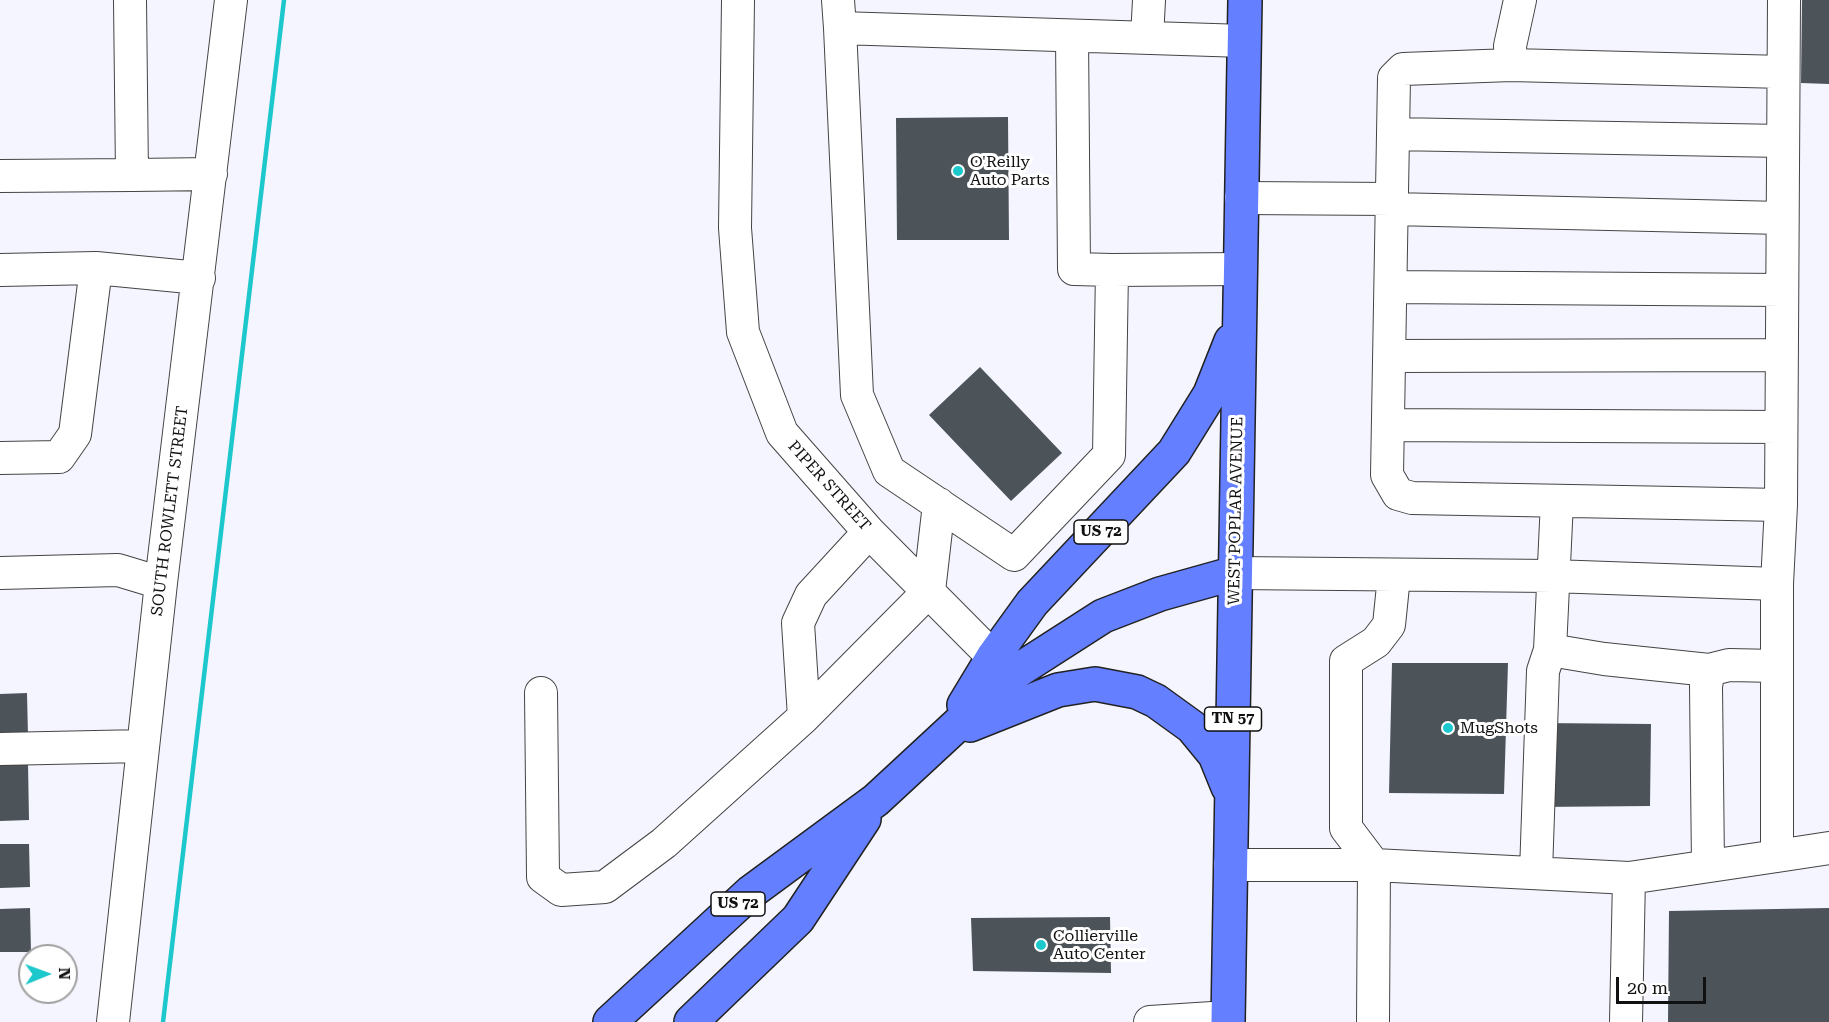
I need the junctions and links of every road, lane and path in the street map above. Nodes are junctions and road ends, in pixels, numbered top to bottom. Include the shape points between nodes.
1 (130, 0) edge
2 (231, 0) edge
3 (738, 0) edge
4 (1149, 0) edge
5 (1245, 0) edge
6 (1520, 0) edge
7 (1784, 0) edge
8 (839, 14) edge
9 (1072, 36) junction
10 (1147, 38) junction
11 (1244, 41) junction
12 (1510, 65) junction
13 (1783, 72) junction
14 (1393, 134) junction
15 (1783, 141) junction
16 (211, 174) junction
17 (132, 175) junction
18 (0, 176) edge
19 (1241, 198) junction
20 (1392, 204) junction
21 (1782, 218) junction
22 (96, 268) junction
23 (1240, 269) junction
24 (0, 270) edge
25 (1112, 270) junction
26 (199, 278) junction
27 (1390, 287) junction
28 (1782, 290) junction
29 (1239, 320) junction
30 (1389, 356) junction
31 (1782, 356) junction
32 (1388, 425) junction
33 (1781, 427) junction
34 (0, 458) edge
35 (1557, 501) junction
36 (939, 504) junction
37 (1781, 505) junction
38 (869, 532) junction
39 (0, 573) edge
40 (1235, 573) junction
41 (1394, 576) junction
42 (1552, 576) junction
43 (161, 583) junction
44 (1777, 584) junction
45 (929, 591) junction
46 (1550, 651) junction
47 (1002, 666) junction
48 (1777, 666) junction
49 (1709, 670) junction
50 (541, 693) dead end
51 (1035, 698) junction
52 (804, 717) junction
53 (946, 735) junction
54 (143, 746) junction
55 (0, 749) edge
56 (1232, 797) junction
57 (876, 800) junction
58 (1829, 848) edge
59 (1777, 856) junction
60 (1230, 865) junction
61 (1374, 865) junction
62 (1708, 866) junction
63 (1536, 872) junction
64 (1629, 878) junction
65 (1228, 1020) edge
66 (113, 1022) edge
67 (610, 1022) edge
68 (691, 1022) edge
69 (1150, 1022) edge
70 (1373, 1022) edge
71 (1626, 1022) edge

1 - 17 street
2 - 16 street, SOUTH ROWLETT STREET
3 - 38 street, PIPER STREET via 735,228 743,332 782,433
4 - 10 street
5 - 11 main road, WEST POPLAR AVENUE / US 72
6 - 12 street
7 - 13 street
8 - 9 street
8 - 36 street via 856,395 889,471
9 - 10 street
9 - 25 street via 1074,269
10 - 11 street
11 - 19 main road, WEST POPLAR AVENUE / US 72
12 - 13 street
12 - 14 street via 1403,69 1394,78
13 - 15 street
14 - 15 street
14 - 20 street
15 - 21 street
16 - 17 street
16 - 26 street, SOUTH ROWLETT STREET
17 - 18 street
19 - 20 street
19 - 23 main road, WEST POPLAR AVENUE / US 72
20 - 21 street
20 - 27 street
21 - 28 street
22 - 24 street
22 - 26 street
22 - 34 street via 75,434 59,457
23 - 25 street
23 - 29 main road, WEST POPLAR AVENUE / US 72
25 - 36 street via 1109,455 1014,555
26 - 43 street, SOUTH ROWLETT STREET
27 - 28 street
27 - 30 street
28 - 31 street
29 - 40 main road, WEST POPLAR AVENUE / US 72
29 - 47 main road, US 72 via 1210,394 1174,452 1032,603
30 - 31 street
30 - 32 street
31 - 33 street
32 - 33 street
32 - 35 street via 1387,475 1398,494 1412,498
33 - 37 street
35 - 37 street
35 - 42 street
36 - 45 street
37 - 44 street
38 - 45 street, PIPER STREET
38 - 52 street via 811,595 798,623
39 - 43 street via 118,570
40 - 41 street
40 - 47 main road, US 72 via 1160,594 1103,616
40 - 56 main road, WEST POPLAR AVENUE / TN 57
41 - 42 street
41 - 61 street via 1389,625 1376,642 1346,661 1346,828
42 - 44 street
42 - 46 street
43 - 54 street, SOUTH ROWLETT STREET
44 - 48 street
45 - 47 street, PIPER STREET
45 - 52 street
46 - 49 street
46 - 63 street via 1543,671
47 - 51 street, PIPER STREET
47 - 53 main road, US 72
48 - 49 street via 1729,665
48 - 59 street
49 - 62 street
50 - 52 street via 543,877 561,890 605,887 664,843
51 - 53 main road
51 - 56 main road via 1095,684 1137,692 1156,701 1192,727 1215,755
53 - 57 main road, US 72
54 - 55 street
54 - 66 street, SOUTH ROWLETT STREET
56 - 60 main road, WEST POPLAR AVENUE / TN 57
57 - 67 main road, US 72 via 751,892
57 - 68 main road, US 72 via 798,919
58 - 59 street
59 - 62 street
60 - 61 street
60 - 65 main road, WEST POPLAR AVENUE / TN 57
61 - 63 street
61 - 70 street
62 - 64 street
63 - 64 street
64 - 71 street
65 - 69 street

